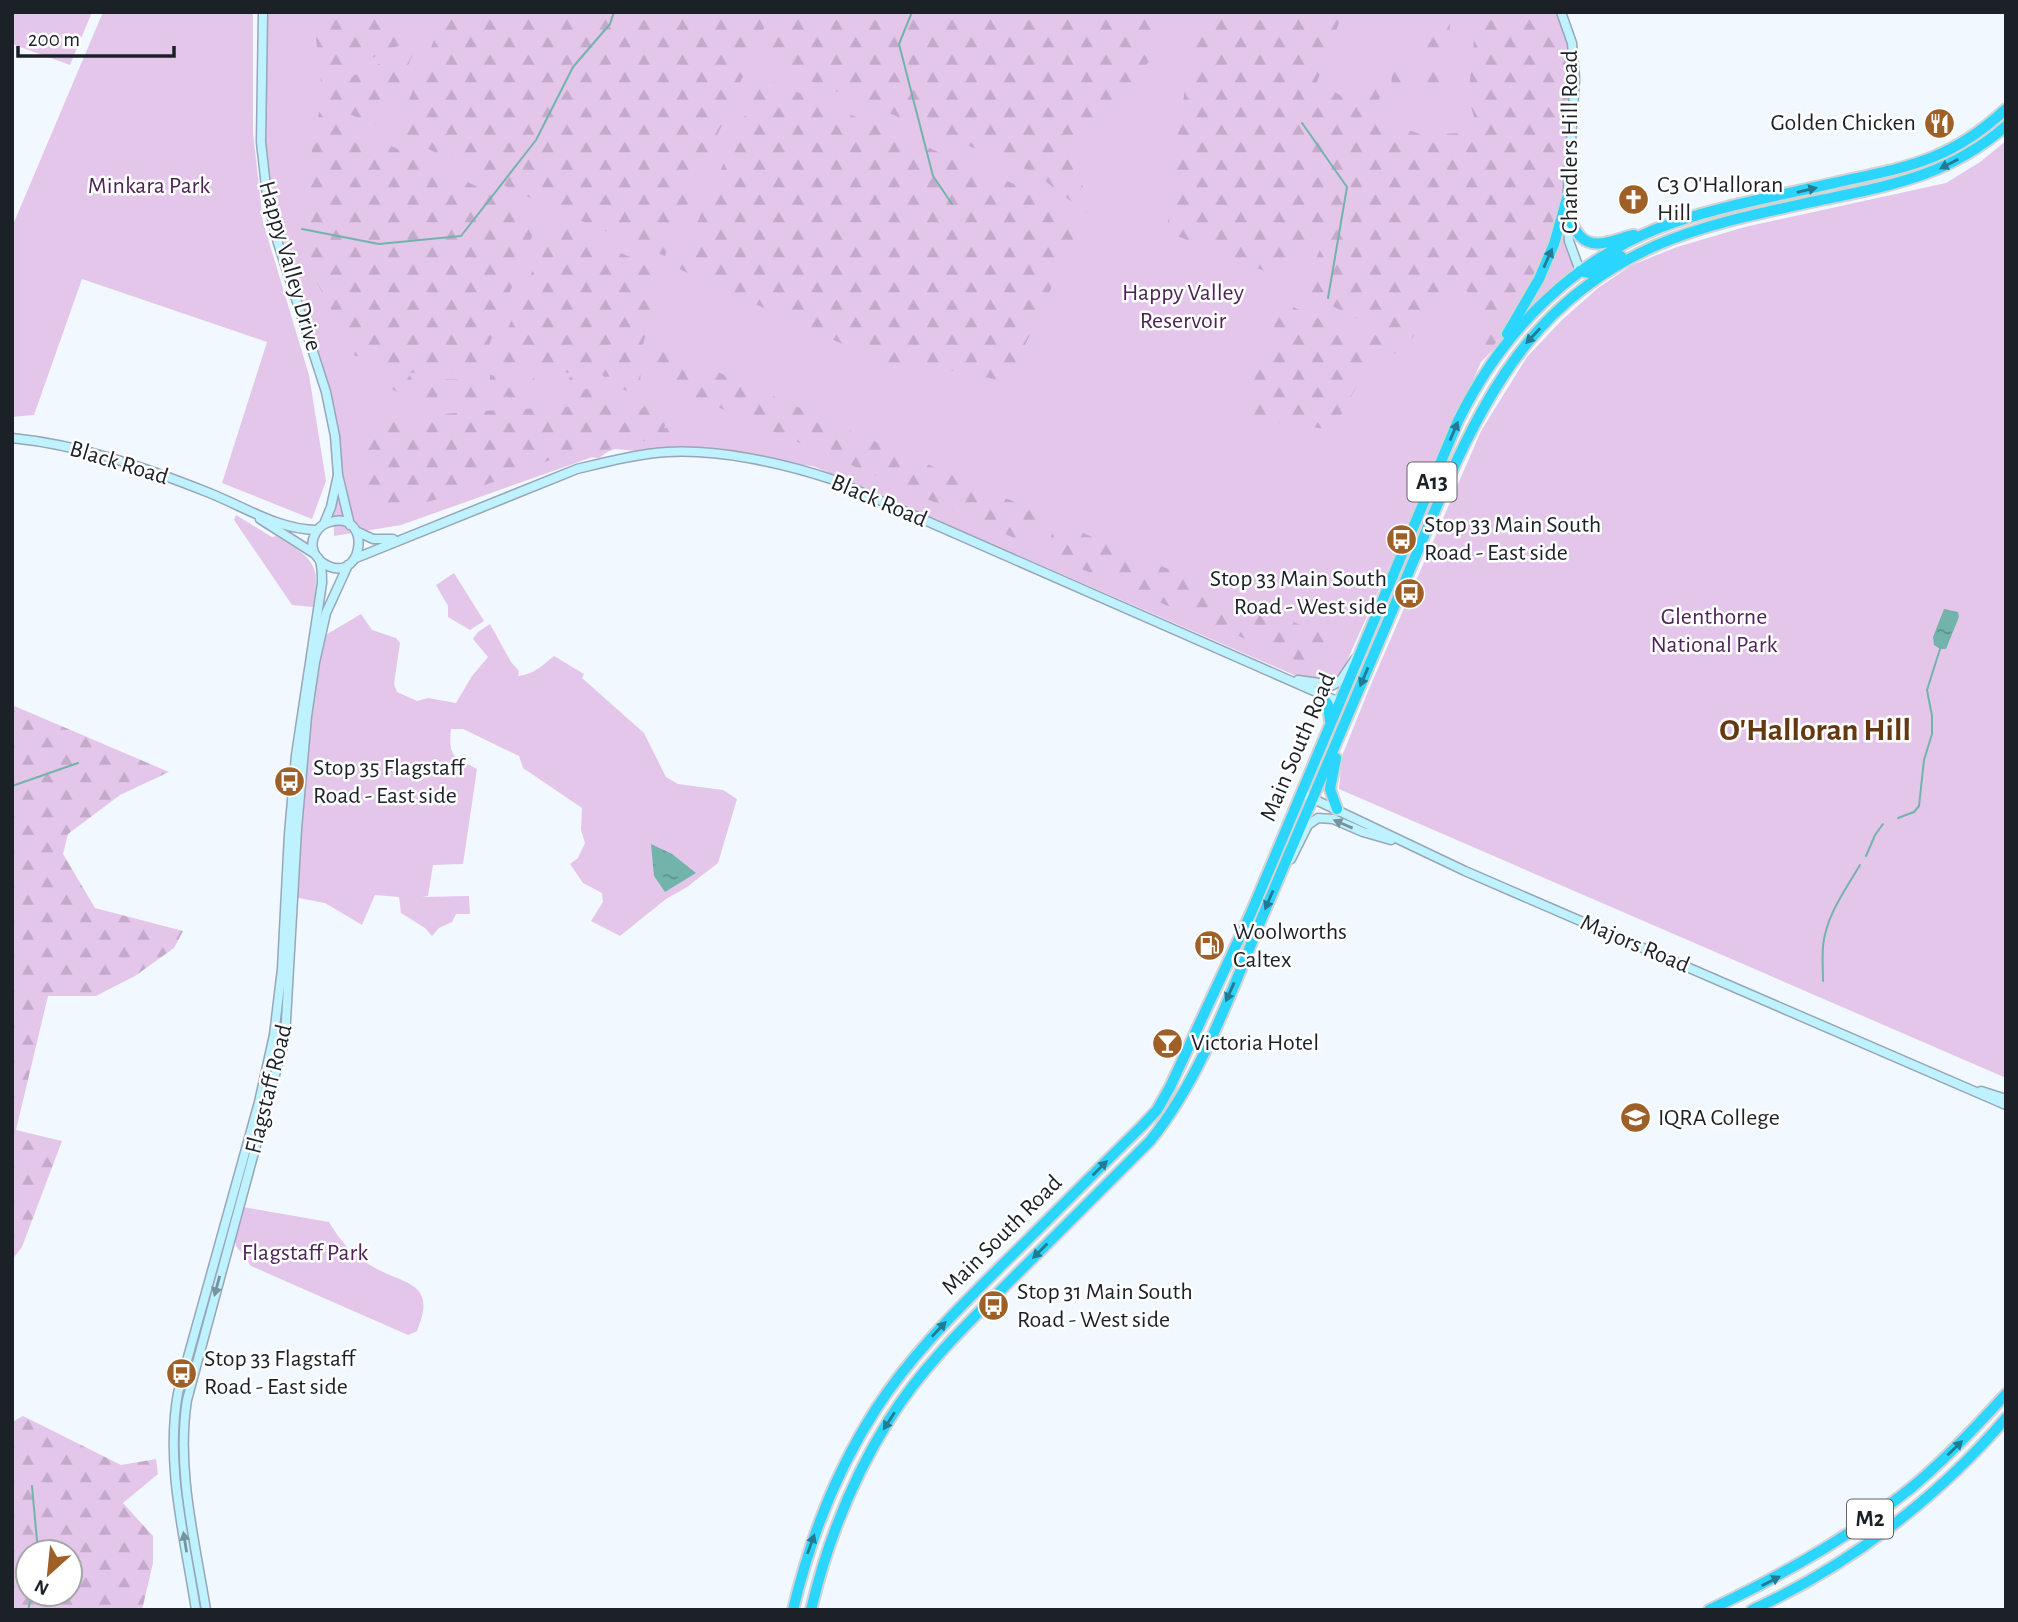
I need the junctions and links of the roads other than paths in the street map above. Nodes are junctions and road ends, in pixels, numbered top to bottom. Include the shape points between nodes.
1 (263, 12) edge
2 (1562, 12) edge
3 (2006, 108) edge
4 (2006, 126) edge
5 (1567, 198) junction
6 (1567, 217) junction
7 (1647, 233) junction
8 (1672, 239) junction
9 (1580, 271) junction
10 (1583, 289) junction
11 (1492, 361) junction
12 (12, 438) edge
13 (338, 475) junction
14 (224, 499) junction
15 (321, 527) junction
16 (353, 528) junction
17 (399, 539) junction
18 (317, 558) junction
19 (356, 558) junction
20 (348, 565) junction
21 (1361, 652) junction
22 (1288, 679) junction
23 (1321, 694) junction
24 (1339, 702) junction
25 (1352, 707) junction
26 (1330, 723) junction
27 (1344, 725) junction
28 (1301, 793) junction
29 (1313, 798) junction
30 (1336, 809) junction
31 (1408, 844) junction
32 (1282, 870) junction
33 (1211, 1035) junction
34 (1170, 1087) junction
35 (1972, 1089) junction
36 (2006, 1099) edge
37 (2006, 1105) edge
38 (920, 1349) junction
39 (933, 1361) junction
40 (2006, 1386) edge
41 (2006, 1394) edge
42 (1986, 1415) junction
43 (2006, 1418) edge
44 (2006, 1427) edge
45 (1984, 1442) junction
46 (196, 1610) edge
47 (206, 1610) edge
48 (793, 1610) edge
49 (811, 1610) edge
50 (1709, 1610) edge
51 (1752, 1610) edge

1 - 13 main road, Happy Valley Drive via 261,142 267,196 326,392
2 - 5 main road, Chandlers Hill Road via 1576,79
7 -> 3 highway, Main South Road / A13 via 1702,214 1913,166 1956,147
4 -> 8 highway, Main South Road / A13 via 1971,152 1918,178
5 - 6 main road, Chandlers Hill Road
11 -> 5 highway via 1539,279
6 - 7 highway via 1579,235 1593,243
6 - 9 main road, Chandlers Hill Road via 1569,242
7 - 9 highway, Main South Road / A13
8 - 9 highway via 1636,248 1590,272
8 - 10 highway, Main South Road / A13 via 1638,254
9 - 10 highway
9 - 11 highway, Main South Road / A13 via 1527,318
10 -> 25 highway, Main South Road / A13 via 1519,351 1481,408
21 -> 11 highway, Main South Road / A13 via 1458,421
12 - 14 main road, Black Road via 98,453
13 - 15 main road, Happy Valley Drive
13 - 16 main road, Happy Valley Drive
14 - 15 main road, Black Road via 289,527
14 - 18 main road, Black Road
15 - 16 main road via 337,521
15 - 18 main road via 313,544
16 - 17 main road, Black Road via 373,539
16 - 19 main road via 360,544
17 - 19 main road, Black Road
17 - 22 main road, Black Road via 533,485 611,461 667,452 760,461 831,479
18 - 20 main road via 333,568
46 -> 18 main road, Flagstaff Road via 174,1473 174,1415 274,1035 293,785 321,592
19 - 20 main road
20 -> 47 main road, Flagstaff Road via 326,613 308,707 285,1038 183,1421 182,1454
21 - 22 main road, A13 via 1335,684
21 - 24 highway, Main South Road / A13
22 - 23 main road, Black Road
23 - 24 main road, Black Road
23 - 26 highway
24 - 25 highway
24 - 26 highway, Main South Road / A13
25 - 27 highway, Main South Road / A13
26 - 28 highway, Main South Road / A13
27 - 29 highway, Main South Road / A13
27 - 30 highway, A13 via 1330,789
28 - 29 main road, Majors Road
28 - 34 highway, Main South Road / A13
29 - 30 main road, Majors Road
29 - 32 highway, Main South Road / A13
30 - 31 main road, Majors Road
31 -> 32 main road, A13 via 1318,818 1308,825
31 - 35 main road, Majors Road
32 -> 33 highway, Main South Road / A13
33 - 34 highway via 1182,1086
33 -> 39 highway, Main South Road / A13 via 1183,1094 1150,1142
38 -> 34 highway, Main South Road / A13 via 1142,1126
35 - 36 main road, Majors Road
35 - 37 main road, Majors Road
38 - 39 highway
48 -> 38 highway, Main South Road / A13 via 804,1561 837,1478 877,1407
39 -> 49 highway, Main South Road / A13 via 890,1418 851,1487
40 - 42 highway
41 - 42 highway, M2
50 -> 42 highway, M2 via 1783,1574 1858,1528 1912,1488
43 - 45 highway, M2
44 - 45 highway
45 - 51 highway, M2 via 1866,1545

